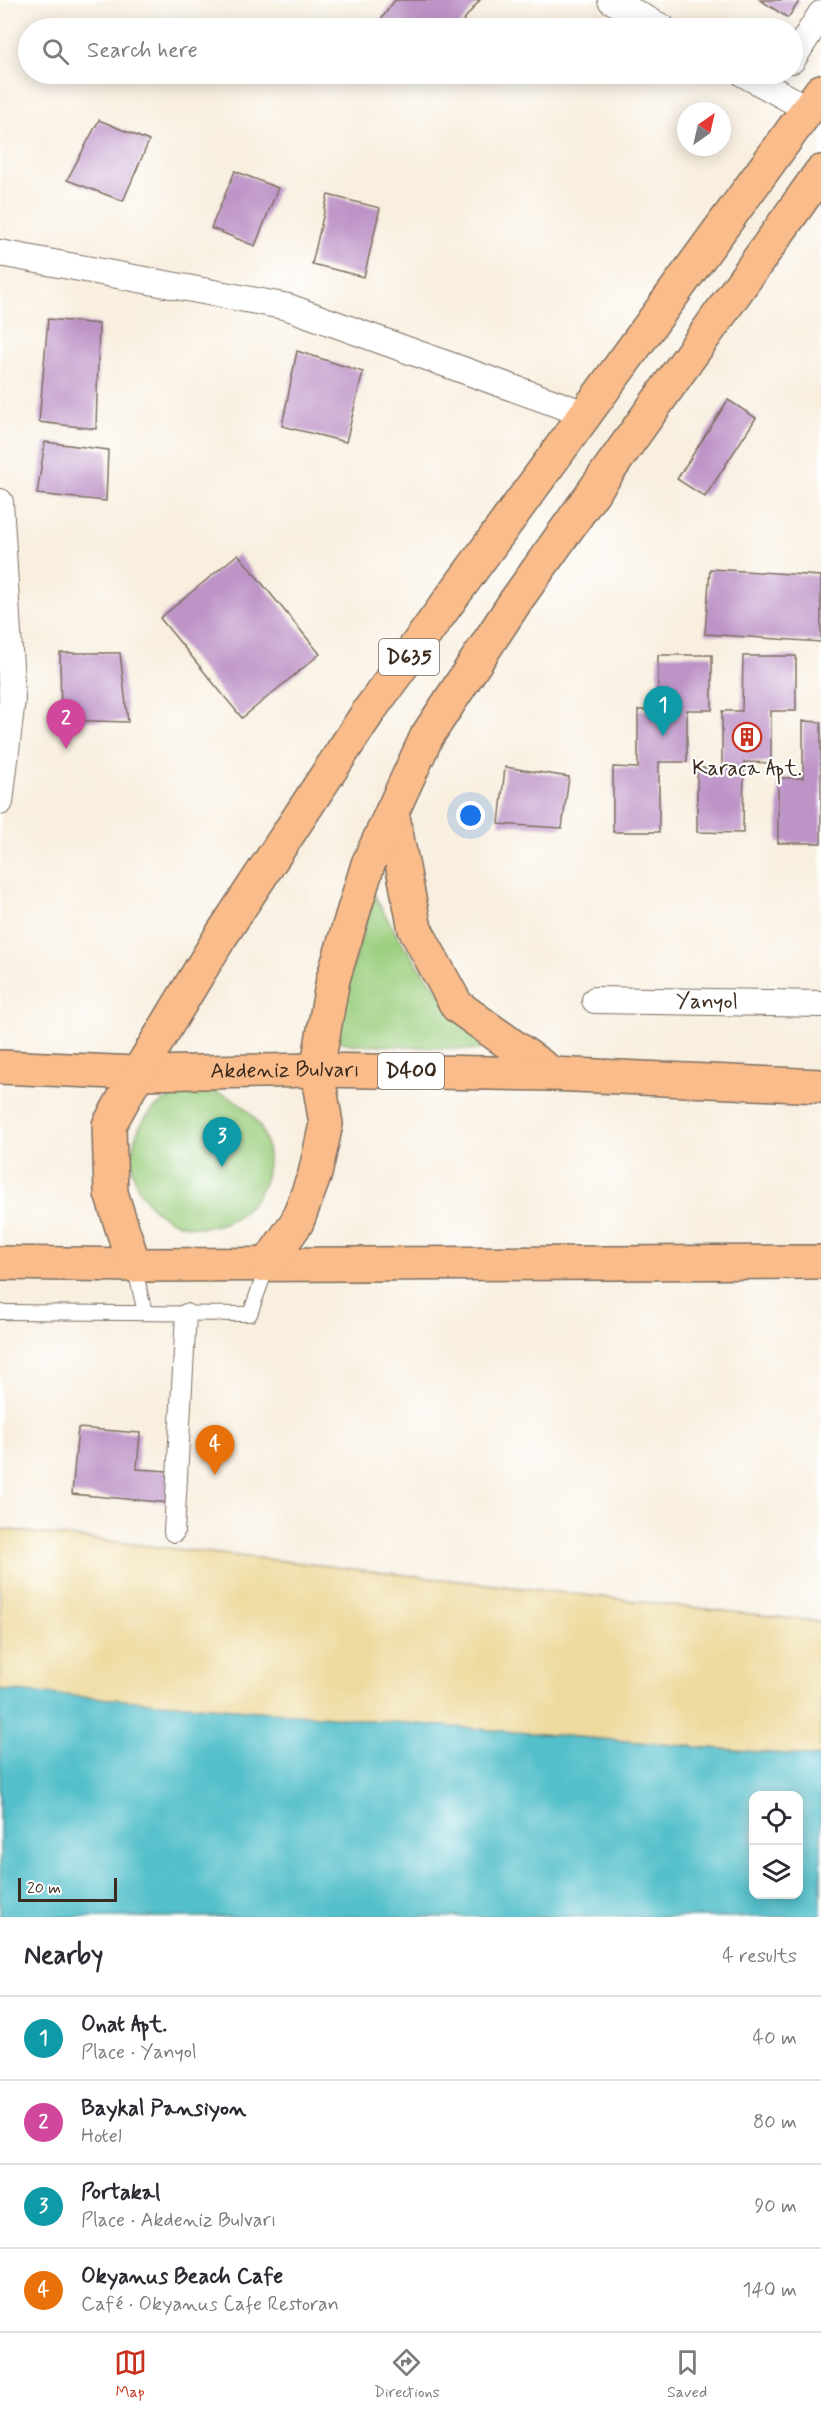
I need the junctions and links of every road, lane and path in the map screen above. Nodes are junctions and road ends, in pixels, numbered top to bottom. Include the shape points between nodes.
1 (611, 0) edge
2 (821, 14) edge
3 (644, 18) edge
4 (803, 43) edge
5 (783, 84) edge
6 (814, 100) edge
7 (821, 172) edge
8 (0, 253) edge
9 (585, 414) junction
10 (0, 502) edge
11 (0, 802) edge
12 (392, 812) junction
13 (595, 1000) dead end
14 (821, 1004) edge
15 (0, 1067) edge
16 (317, 1070) junction
17 (138, 1073) junction
18 (552, 1074) junction
19 (821, 1086) edge
20 (821, 1262) edge
21 (0, 1263) edge
22 (268, 1264) junction
23 (134, 1266) junction
24 (0, 1312) edge
25 (145, 1313) junction
26 (186, 1314) junction
27 (174, 1532) dead end

1 - 3 street
2 - 4 street
5 - 6 street
6 - 9 highway, D635
7 - 12 highway, D635 via 517,599 427,736
8 - 9 street via 288,307
9 - 17 highway, D635 via 371,708 219,939
10 - 11 street via 12,699
12 - 16 highway, D635 via 368,864 333,980
12 - 18 highway via 415,929 458,1006
13 - 14 street, Yanyol
15 - 17 highway, Akdeniz Bulvarı / D400
16 - 17 highway, Akdeniz Bulvarı / D400
16 - 18 highway, Akdeniz Bulvarı / D400
16 - 22 highway, D635 via 326,1124 315,1174 297,1222
17 - 23 highway, D635 via 109,1125 111,1193
18 - 19 highway, Akdeniz Bulvarı / D400
20 - 22 highway
21 - 23 highway
22 - 23 highway
22 - 26 lane via 250,1314
23 - 25 lane
24 - 25 lane
25 - 26 lane
26 - 27 street

